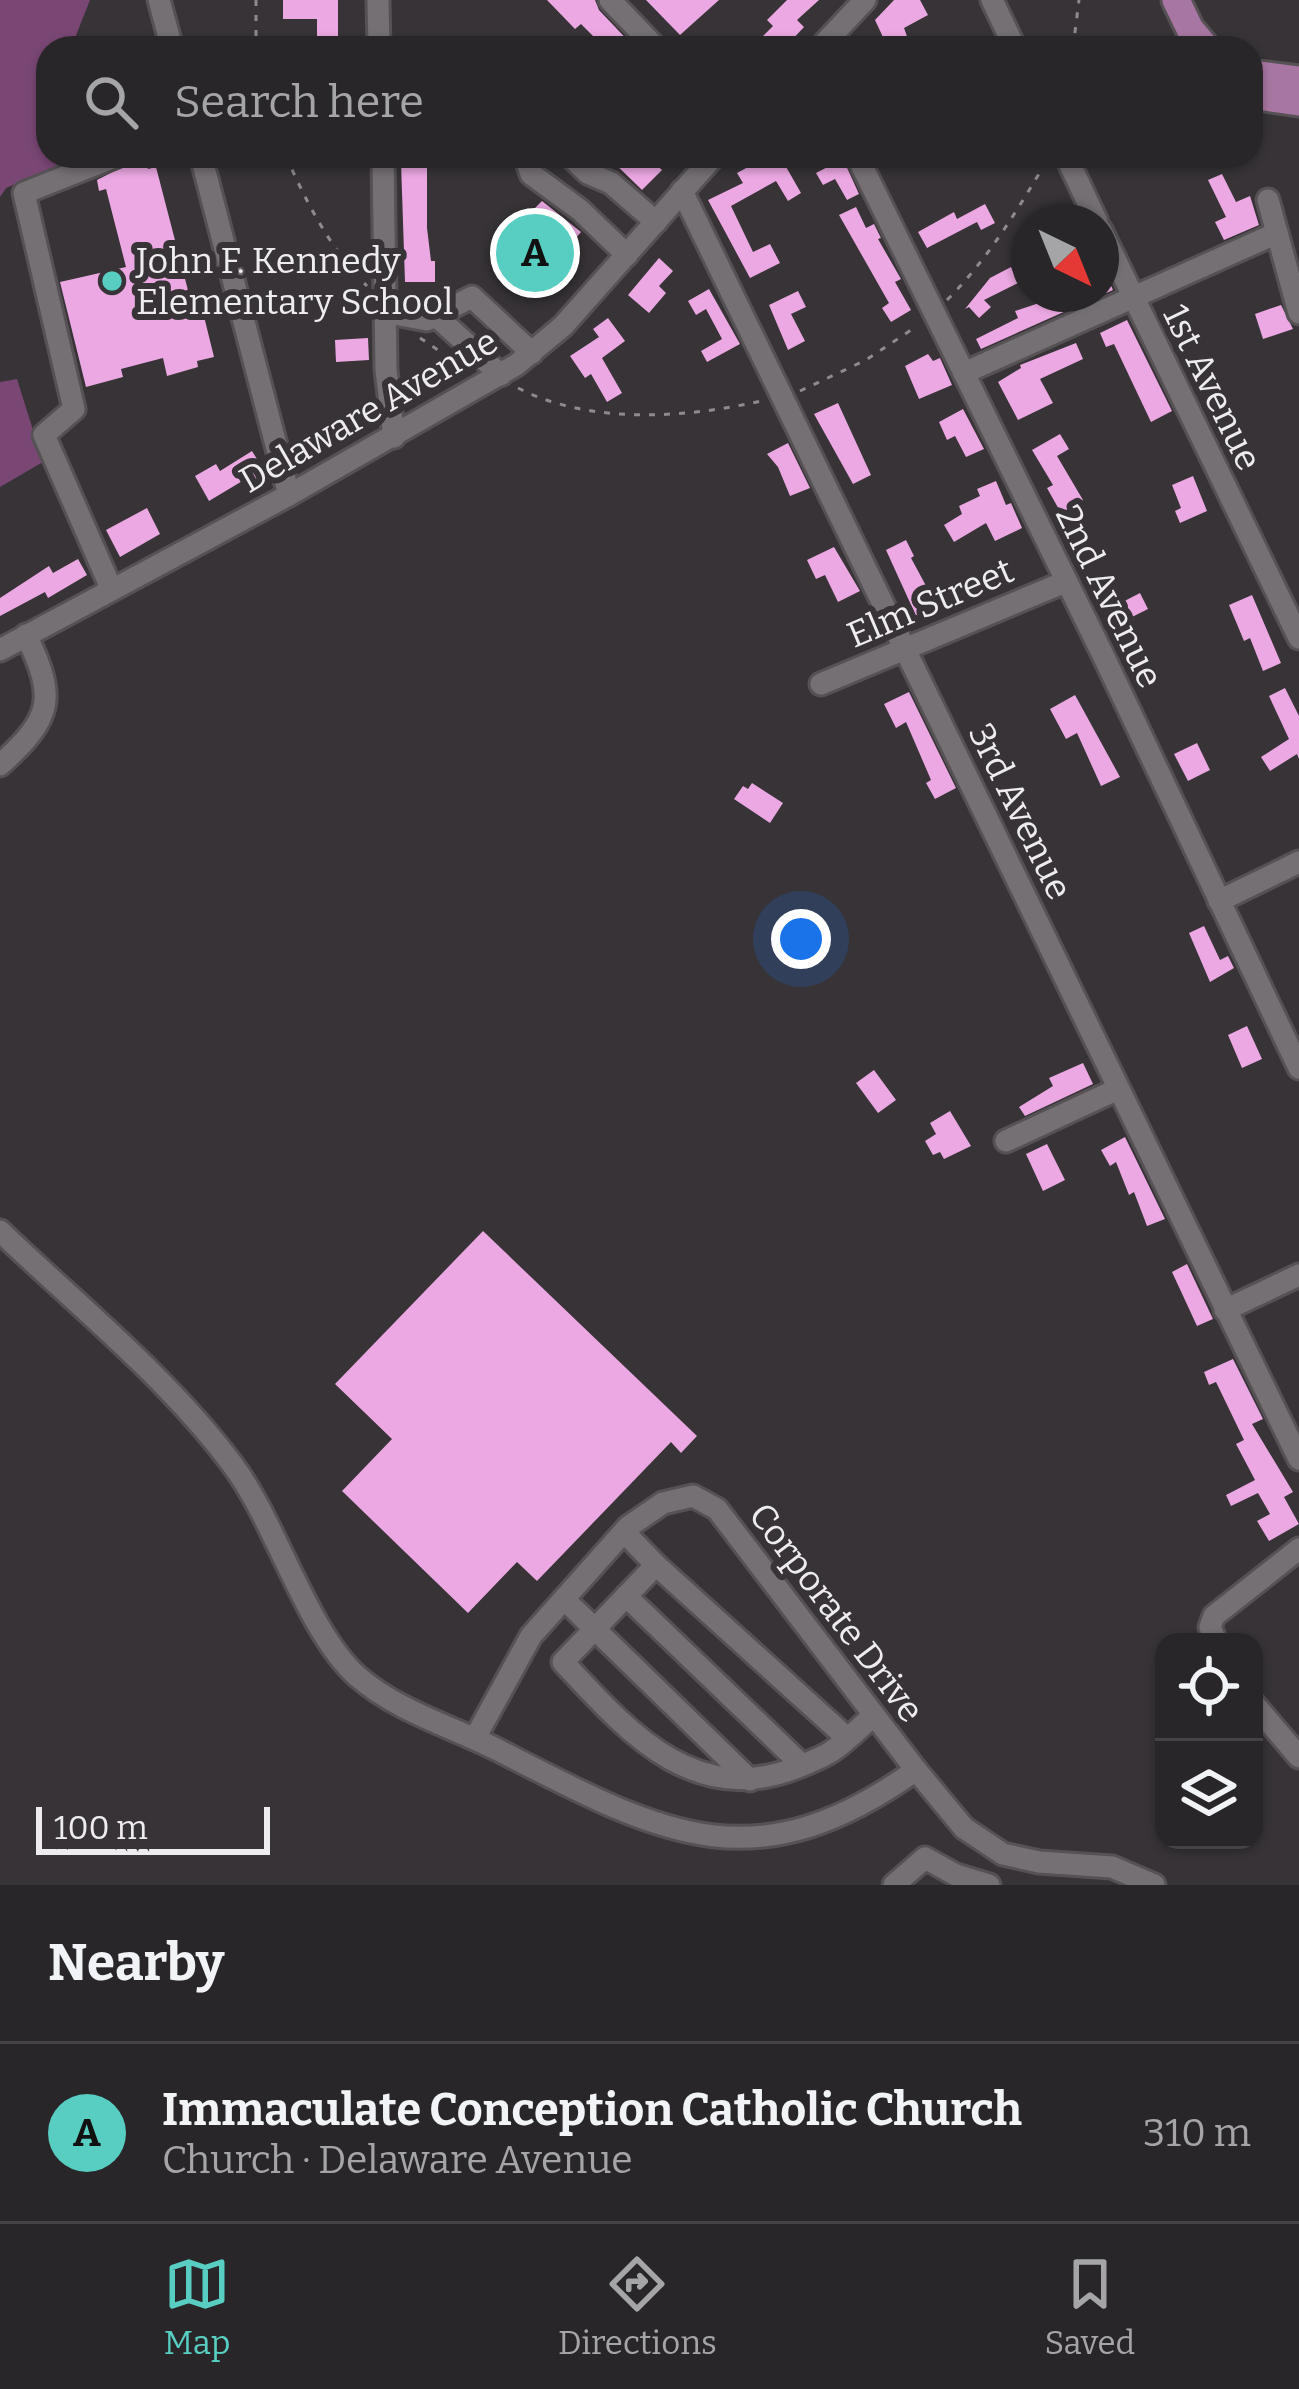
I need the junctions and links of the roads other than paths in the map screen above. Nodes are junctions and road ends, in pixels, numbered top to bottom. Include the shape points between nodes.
1 (159, 0) edge
2 (378, 0) edge
3 (610, 0) edge
4 (992, 0) edge
5 (1158, 0) edge
6 (1177, 0) edge
7 (855, 3) edge
8 (169, 36) edge
9 (380, 36) edge
10 (644, 36) edge
11 (829, 36) edge
12 (1009, 36) edge
13 (1174, 36) edge
14 (1196, 36) edge
15 (1263, 76) edge
16 (1299, 80) edge
17 (1263, 97) edge
18 (1299, 102) edge
19 (87, 168) edge
20 (204, 168) edge
21 (383, 168) edge
22 (529, 168) edge
23 (583, 168) edge
24 (703, 168) edge
25 (862, 168) edge
26 (1072, 168) edge
27 (682, 191) junction
28 (1268, 200) dead end
29 (1089, 204) edge
30 (656, 222) junction
31 (1277, 233) junction
32 (627, 255) junction
33 (1119, 268) edge
34 (1133, 298) junction
35 (387, 311) junction
36 (1299, 313) edge
37 (436, 316) junction
38 (532, 353) junction
39 (964, 373) junction
40 (506, 380) junction
41 (394, 437) junction
42 (290, 495) junction
43 (1065, 582) junction
44 (111, 588) junction
45 (26, 635) junction
46 (1299, 638) edge
47 (905, 647) junction
48 (0, 650) edge
49 (821, 684) dead end
50 (0, 765) edge
51 (1299, 862) edge
52 (1220, 901) junction
53 (1299, 1068) edge
54 (1118, 1089) junction
55 (1006, 1141) dead end
56 (0, 1231) edge
57 (1299, 1275) edge
58 (1225, 1310) junction
59 (1299, 1459) edge
60 (624, 1532) junction
61 (1299, 1549) edge
62 (656, 1565) junction
63 (626, 1595) junction
64 (564, 1599) junction
65 (594, 1629) junction
66 (1213, 1633) edge
67 (874, 1715) junction
68 (1263, 1715) edge
69 (475, 1738) junction
70 (848, 1738) junction
71 (1299, 1757) edge
72 (802, 1765) junction
73 (916, 1770) junction
74 (750, 1780) junction
75 (1003, 1854) junction
76 (950, 1880) edge
77 (894, 1885) edge
78 (993, 1885) edge
79 (1154, 1885) edge

1 - 8 street
2 - 9 street
3 - 10 street
4 - 12 street
5 - 13 main road
6 - 14 main road
7 - 11 street
15 - 16 main road
17 - 18 main road
19 - 44 street via 24,193 74,409 44,435
20 - 42 street
21 - 35 street
22 - 32 street
23 - 30 street
24 - 27 street, Delaware Avenue
25 - 39 street, 2nd Avenue
26 - 29 street, 1st Avenue
27 - 30 street, Delaware Avenue
27 - 47 street, 3rd Avenue
28 - 31 street
30 - 32 street, Delaware Avenue
31 - 34 street
31 - 36 street
32 - 38 street, Delaware Avenue
33 - 34 street, 1st Avenue
34 - 39 street
34 - 46 street, 1st Avenue
35 - 37 street
35 - 41 street
37 - 38 street via 472,296
37 - 40 street
38 - 40 street, Delaware Avenue
39 - 43 street, 2nd Avenue
40 - 41 street, Delaware Avenue
41 - 42 street, Delaware Avenue
42 - 44 street, Delaware Avenue
43 - 47 street, Elm Street
43 - 52 street, 2nd Avenue
44 - 45 street, Delaware Avenue
45 - 48 street, Delaware Avenue
45 - 50 street via 43,670 46,703 33,735
47 - 49 street, Elm Street
47 - 54 street, 3rd Avenue
51 - 52 street
52 - 53 street, 2nd Avenue
54 - 55 street
54 - 58 street, 3rd Avenue
56 - 69 street, Corporate Drive via 233,1465 355,1674 399,1705
57 - 58 street
58 - 59 street, 3rd Avenue
60 - 62 street
60 - 64 street, Corporate Drive
60 - 67 street, Corporate Drive via 663,1503 693,1496 717,1509
61 - 66 street via 1214,1616
62 - 63 street
62 - 70 street
63 - 65 street
63 - 72 street
64 - 65 street
64 - 69 street, Corporate Drive via 531,1636
65 - 74 street
65 - 74 street via 563,1662 611,1714 659,1756
67 - 70 street
67 - 73 street, Corporate Drive
68 - 71 street
69 - 73 street, Corporate Drive via 645,1826 705,1845 757,1848 813,1837 864,1812
70 - 72 street
72 - 74 street
73 - 75 street via 964,1828
75 - 78 street
75 - 79 street via 1112,1867
76 - 77 street via 925,1858
76 - 78 street

